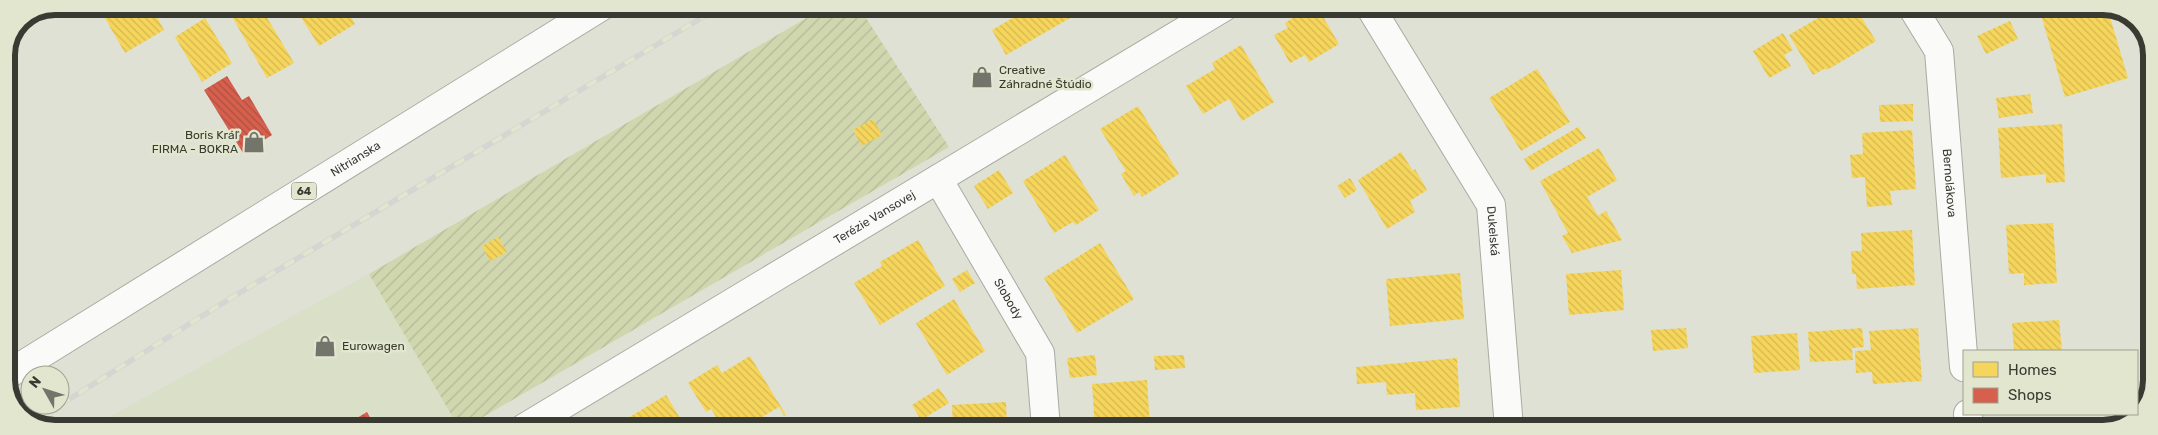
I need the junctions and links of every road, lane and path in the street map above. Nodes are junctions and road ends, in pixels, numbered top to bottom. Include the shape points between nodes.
1 (587, 15) edge
2 (1211, 15) edge
3 (1375, 15) edge
4 (1917, 15) edge
5 (938, 179) junction
6 (1963, 354) edge
7 (15, 370) edge
8 (537, 420) edge
9 (1045, 420) edge
10 (1508, 420) edge

1 - 7 street, Nitrianska / 64
2 - 5 street, Terézie Vansovej
3 - 10 street, Dukelská via 1491,205
4 - 6 street, Bernolákova via 1939,51
5 - 8 street, Terézie Vansovej
5 - 9 street, Slobody via 1040,353

